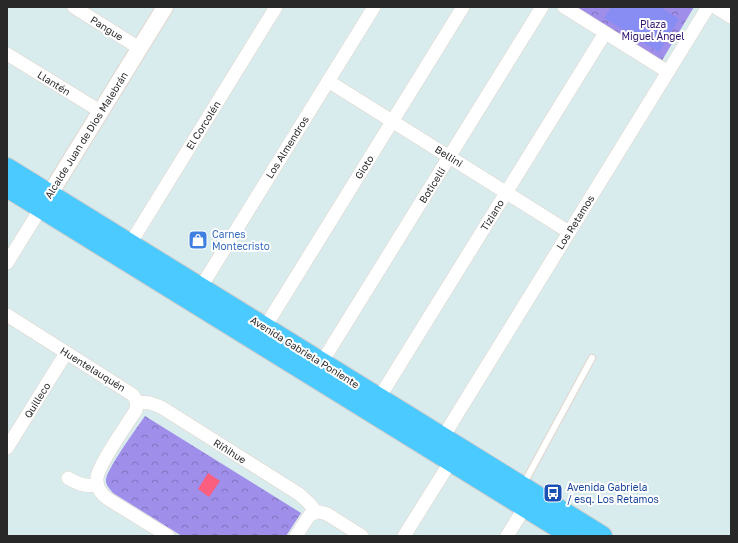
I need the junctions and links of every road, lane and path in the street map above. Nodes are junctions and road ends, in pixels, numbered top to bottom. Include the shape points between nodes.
1 (74, 7) edge
2 (165, 7) edge
3 (276, 7) edge
4 (374, 7) edge
5 (464, 7) edge
6 (542, 7) edge
7 (564, 7) edge
8 (708, 7) edge
9 (715, 7) edge
10 (731, 17) edge
11 (605, 32) junction
12 (140, 48) junction
13 (7, 54) edge
14 (668, 72) junction
15 (328, 81) junction
16 (100, 111) junction
17 (393, 121) junction
18 (450, 157) junction
19 (7, 168) edge
20 (7, 187) edge
21 (506, 192) junction
22 (45, 201) junction
23 (569, 232) junction
24 (130, 244) junction
25 (7, 263) edge
26 (201, 287) junction
27 (7, 315) edge
28 (265, 327) junction
29 (66, 352) junction
30 (592, 358) dead end
31 (322, 362) junction
32 (379, 398) junction
33 (137, 402) junction
34 (443, 437) junction
35 (7, 448) edge
36 (451, 461) junction
37 (68, 478) dead end
38 (97, 485) junction
39 (522, 486) junction
40 (525, 507) junction
41 (316, 512) junction
42 (168, 536) edge
43 (296, 536) edge
44 (362, 536) edge
45 (404, 536) edge
46 (507, 536) edge
47 (572, 536) edge
48 (602, 536) edge

1 - 12 street, Pangue
2 - 12 street, Alcalde Juan de Dios Malebrán
3 - 24 street, El Corcolén
4 - 15 street, Los Almendros
5 - 17 street, Gioto
6 - 18 street, Boticelli
7 - 11 street
8 - 14 street, Los Retamos
9 - 10 street
11 - 14 street
11 - 21 street, Tiziano
12 - 16 street, Alcalde Juan de Dios Malebrán
13 - 16 street, Llantén
14 - 23 street, Los Retamos
15 - 17 street, Bellini
15 - 26 street, Los Almendros
16 - 22 street, Alcalde Juan de Dios Malebrán
17 - 18 street, Bellini
17 - 28 street, Gioto
18 - 21 street, Bellini
18 - 31 street, Boticelli
19 - 22 main road, Avenida Gabriela Poniente
20 - 22 main road, Avenida Gabriela Poniente
21 - 23 street, Bellini
21 - 32 street, Tiziano
22 - 24 main road, Avenida Gabriela Poniente
22 - 25 street, Alcalde Juan de Dios Malebrán
22 - 36 main road, Avenida Gabriela Poniente
23 - 34 street, Los Retamos
24 - 26 main road, Avenida Gabriela Poniente
26 - 28 main road, Avenida Gabriela Poniente
27 - 29 street, Huentelauquén
28 - 31 main road, Avenida Gabriela Poniente
29 - 33 street, Huentelauquén via 134,395
29 - 35 street, Quilleco
30 - 39 lane
31 - 32 main road, Avenida Gabriela Poniente
32 - 34 main road, Avenida Gabriela Poniente
33 - 38 street via 136,410 98,472
33 - 41 street, Riñihue via 155,405 167,412 299,494
34 - 39 main road, Avenida Gabriela Poniente
36 - 40 main road, Avenida Gabriela Poniente
36 - 45 street
37 - 38 street via 80,484
38 - 42 street via 108,499
39 - 48 main road, Avenida Gabriela Poniente
40 - 46 street
40 - 47 main road, Avenida Gabriela Poniente
41 - 43 street via 309,516
41 - 44 street via 327,514

